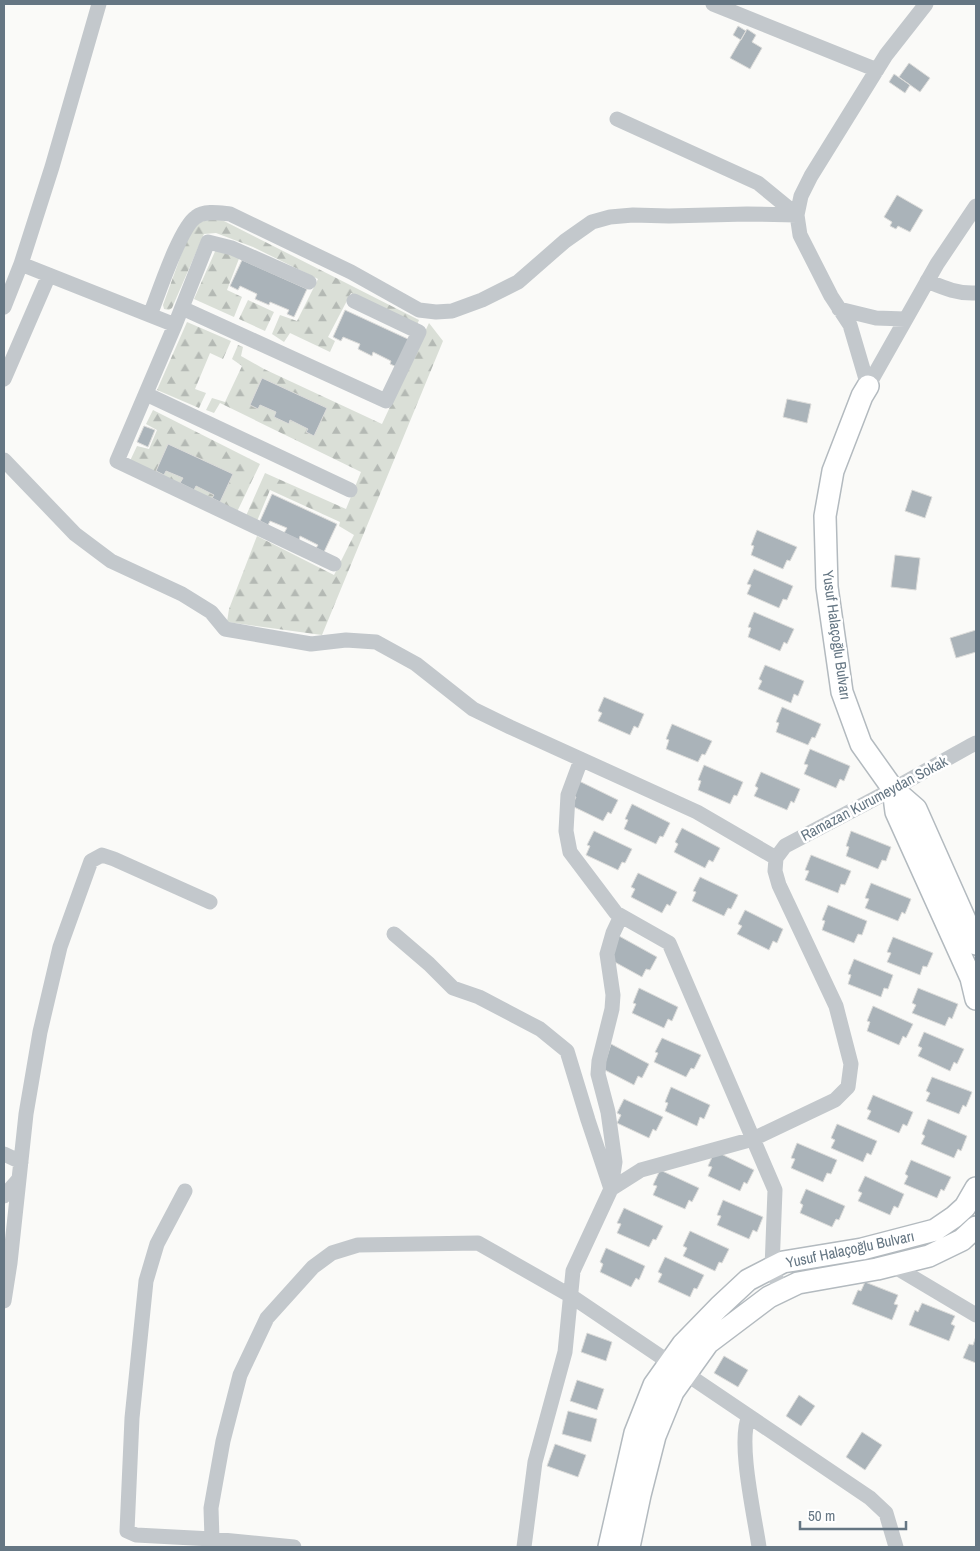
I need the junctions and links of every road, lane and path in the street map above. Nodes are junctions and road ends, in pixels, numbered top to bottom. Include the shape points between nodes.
1 (99, 4) edge
2 (713, 4) edge
3 (926, 4) edge
4 (877, 70) junction
5 (617, 119) dead end
6 (976, 206) edge
7 (797, 215) junction
8 (21, 264) junction
9 (49, 275) junction
10 (927, 281) junction
11 (309, 282) dead end
12 (976, 293) edge
13 (354, 301) dead end
14 (4, 307) edge
15 (182, 308) junction
16 (839, 309) junction
17 (150, 315) junction
18 (905, 319) junction
19 (175, 325) junction
20 (4, 379) edge
21 (868, 386) junction
22 (146, 394) junction
23 (4, 460) edge
24 (350, 490) dead end
25 (334, 564) dead end
26 (976, 743) edge
27 (581, 760) junction
28 (893, 789) junction
29 (776, 858) junction
30 (210, 902) dead end
31 (621, 916) junction
32 (394, 934) dead end
33 (976, 944) edge
34 (976, 999) edge
35 (753, 1139) junction
36 (4, 1154) edge
37 (21, 1162) junction
38 (19, 1179) junction
39 (976, 1188) edge
40 (610, 1189) junction
41 (185, 1192) dead end
42 (4, 1196) edge
43 (976, 1227) edge
44 (892, 1265) junction
45 (772, 1268) junction
46 (781, 1292) junction
47 (571, 1296) junction
48 (4, 1301) edge
49 (976, 1315) edge
50 (678, 1367) junction
51 (749, 1416) junction
52 (212, 1539) junction
53 (294, 1547) edge
54 (524, 1547) edge
55 (609, 1547) edge
56 (629, 1547) edge
57 (759, 1547) edge
58 (896, 1547) edge

1 - 8 street
2 - 4 street
3 - 4 street
4 - 7 street via 811,176 801,196
5 - 7 street via 758,183
6 - 10 street
7 - 16 street via 800,235
7 - 17 street via 610,217 592,222 565,241 518,282 452,311 436,312 419,310 351,272 230,214 212,212 196,216 185,229
8 - 9 street
8 - 14 street
9 - 17 street
9 - 20 street
10 - 12 street via 964,294
10 - 18 street
11 - 15 street via 232,248 208,242
13 - 15 street via 419,332 386,401
15 - 19 street
16 - 18 street via 876,318
16 - 21 street via 850,325
17 - 19 street
18 - 21 street
19 - 22 street
21 - 28 street, Yusuf Halaçoğlu Bulvarı via 833,471 825,516 827,587 842,692 861,744
22 - 24 street
22 - 25 street via 117,461
23 - 27 street via 75,534 111,561 182,594 211,612 225,628 311,644 346,640 376,642 416,664 473,709
26 - 28 street, Ramazan Kurumeydan Sokak
27 - 29 street via 697,812
27 - 31 street via 568,795 566,831 570,852
28 - 29 street, Ramazan Kurumeydan Sokak via 785,846
28 - 33 street, Yusuf Halaçoğlu Bulvarı via 916,809
28 - 34 street, Yusuf Halaçoğlu Bulvarı via 896,812 971,978
29 - 35 street via 779,885 836,1006 851,1064 848,1087 835,1100
30 - 37 street via 114,859 102,855 90,861 60,947 49,992
31 - 35 street via 669,943
31 - 40 street via 607,954 612,1009 598,1074 616,1162
32 - 40 street via 453,988 540,1029 567,1050
35 - 40 street via 641,1170
35 - 45 street via 774,1190
36 - 37 street
37 - 38 street
38 - 42 street
38 - 48 street
39 - 45 street, Yusuf Halaçoğlu Bulvarı via 965,1207 935,1230 862,1249 782,1262
40 - 47 street via 573,1271
41 - 52 street via 157,1244 146,1281 132,1418 127,1531 136,1535
43 - 44 street, Yusuf Halaçoğlu Bulvarı via 962,1240 929,1256
44 - 46 street, Yusuf Halaçoğlu Bulvarı via 798,1283
44 - 49 street
45 - 46 street
45 - 50 street, Yusuf Halaçoğlu Bulvarı via 748,1280 683,1344
46 - 50 street, Yusuf Halaçoğlu Bulvarı via 769,1297
47 - 50 street
47 - 52 street via 478,1243 358,1245 332,1253 313,1267 267,1318 240,1376 223,1440 211,1508
47 - 54 street via 565,1352 535,1462
50 - 51 street
50 - 55 street, Yusuf Halaçoğlu Bulvarı via 654,1386 635,1433
50 - 56 street, Yusuf Halaçoğlu Bulvarı via 673,1392 655,1436
51 - 57 street via 746,1421 745,1458
51 - 58 street via 870,1498 886,1513
52 - 53 street

